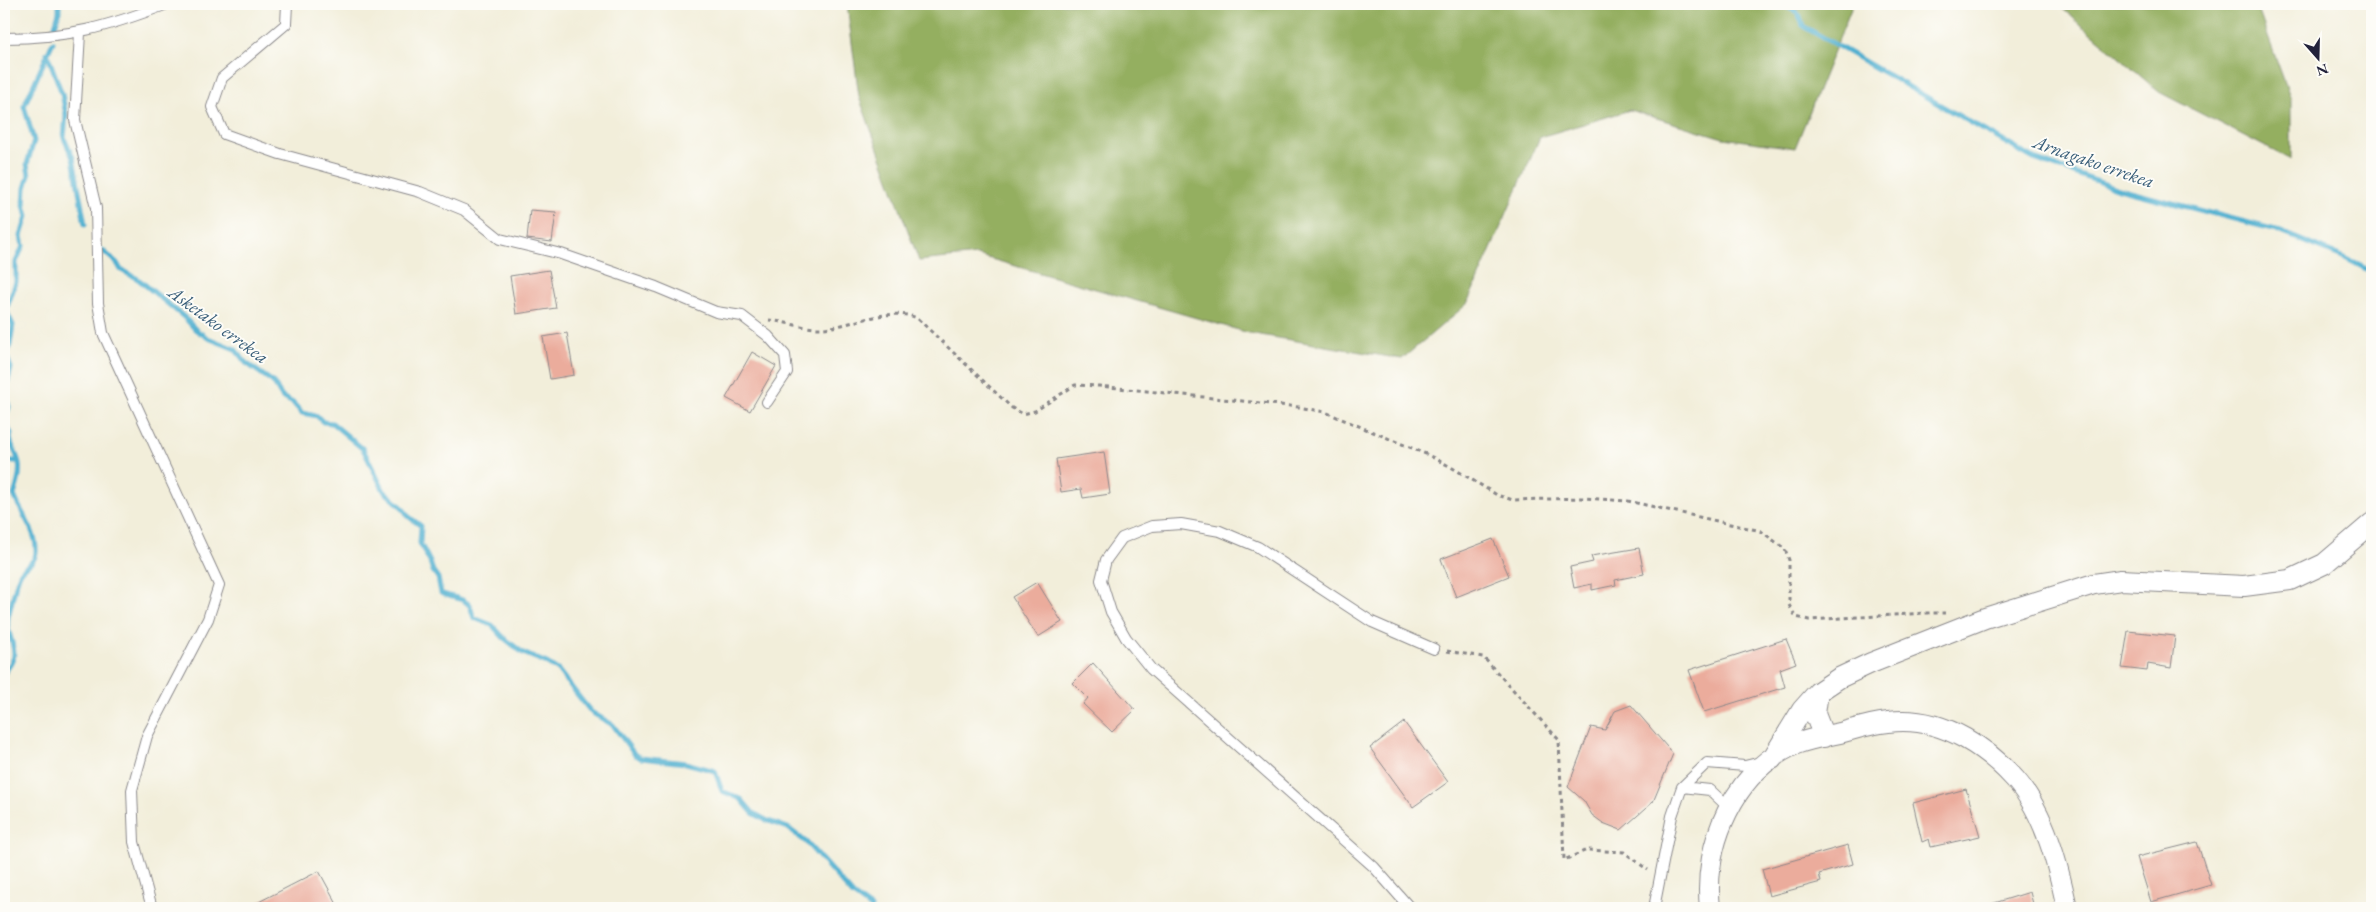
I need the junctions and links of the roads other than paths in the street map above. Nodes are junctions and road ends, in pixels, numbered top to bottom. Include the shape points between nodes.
1 (167, 4) edge
2 (288, 4) edge
3 (80, 33) junction
4 (4, 38) edge
5 (766, 402) dead end
6 (2372, 523) edge
7 (1434, 649) road end
8 (1818, 692) junction
9 (1824, 737) junction
10 (1772, 759) junction
11 (1682, 787) junction
12 (1729, 808) junction
13 (2062, 881) junction
14 (152, 908) edge
15 (1410, 908) edge
16 (1654, 908) edge
17 (1710, 908) edge
18 (2067, 908) edge
19 (2083, 908) edge

1 - 3 lane
2 - 5 lane via 286,24 222,78 212,107 224,134 280,154 420,192 464,210 500,239 561,254 716,312 742,316 785,354 787,372
3 - 4 lane
3 - 14 lane via 75,120 96,208 98,303 103,333 219,585 208,619 147,736 132,790 134,842
6 - 8 street via 2324,564 2290,580 2244,586 2121,580 2094,584 1985,618 1870,663
7 - 15 lane via 1372,622 1258,547 1220,531 1181,524 1152,526 1122,538 1106,560 1101,580 1111,612 1126,638 1151,669 1374,868
8 - 9 street via 1815,714
8 - 10 street via 1802,710
9 - 10 street via 1796,744
9 - 13 street via 1885,722 1905,721 1941,727 1960,736 1990,755 2016,780 2050,844
10 - 11 lane via 1745,766 1707,763
10 - 12 street via 1755,774
11 - 12 lane via 1710,790
11 - 16 lane via 1672,816
12 - 17 street via 1712,855 1708,892
13 - 18 street
13 - 19 street

